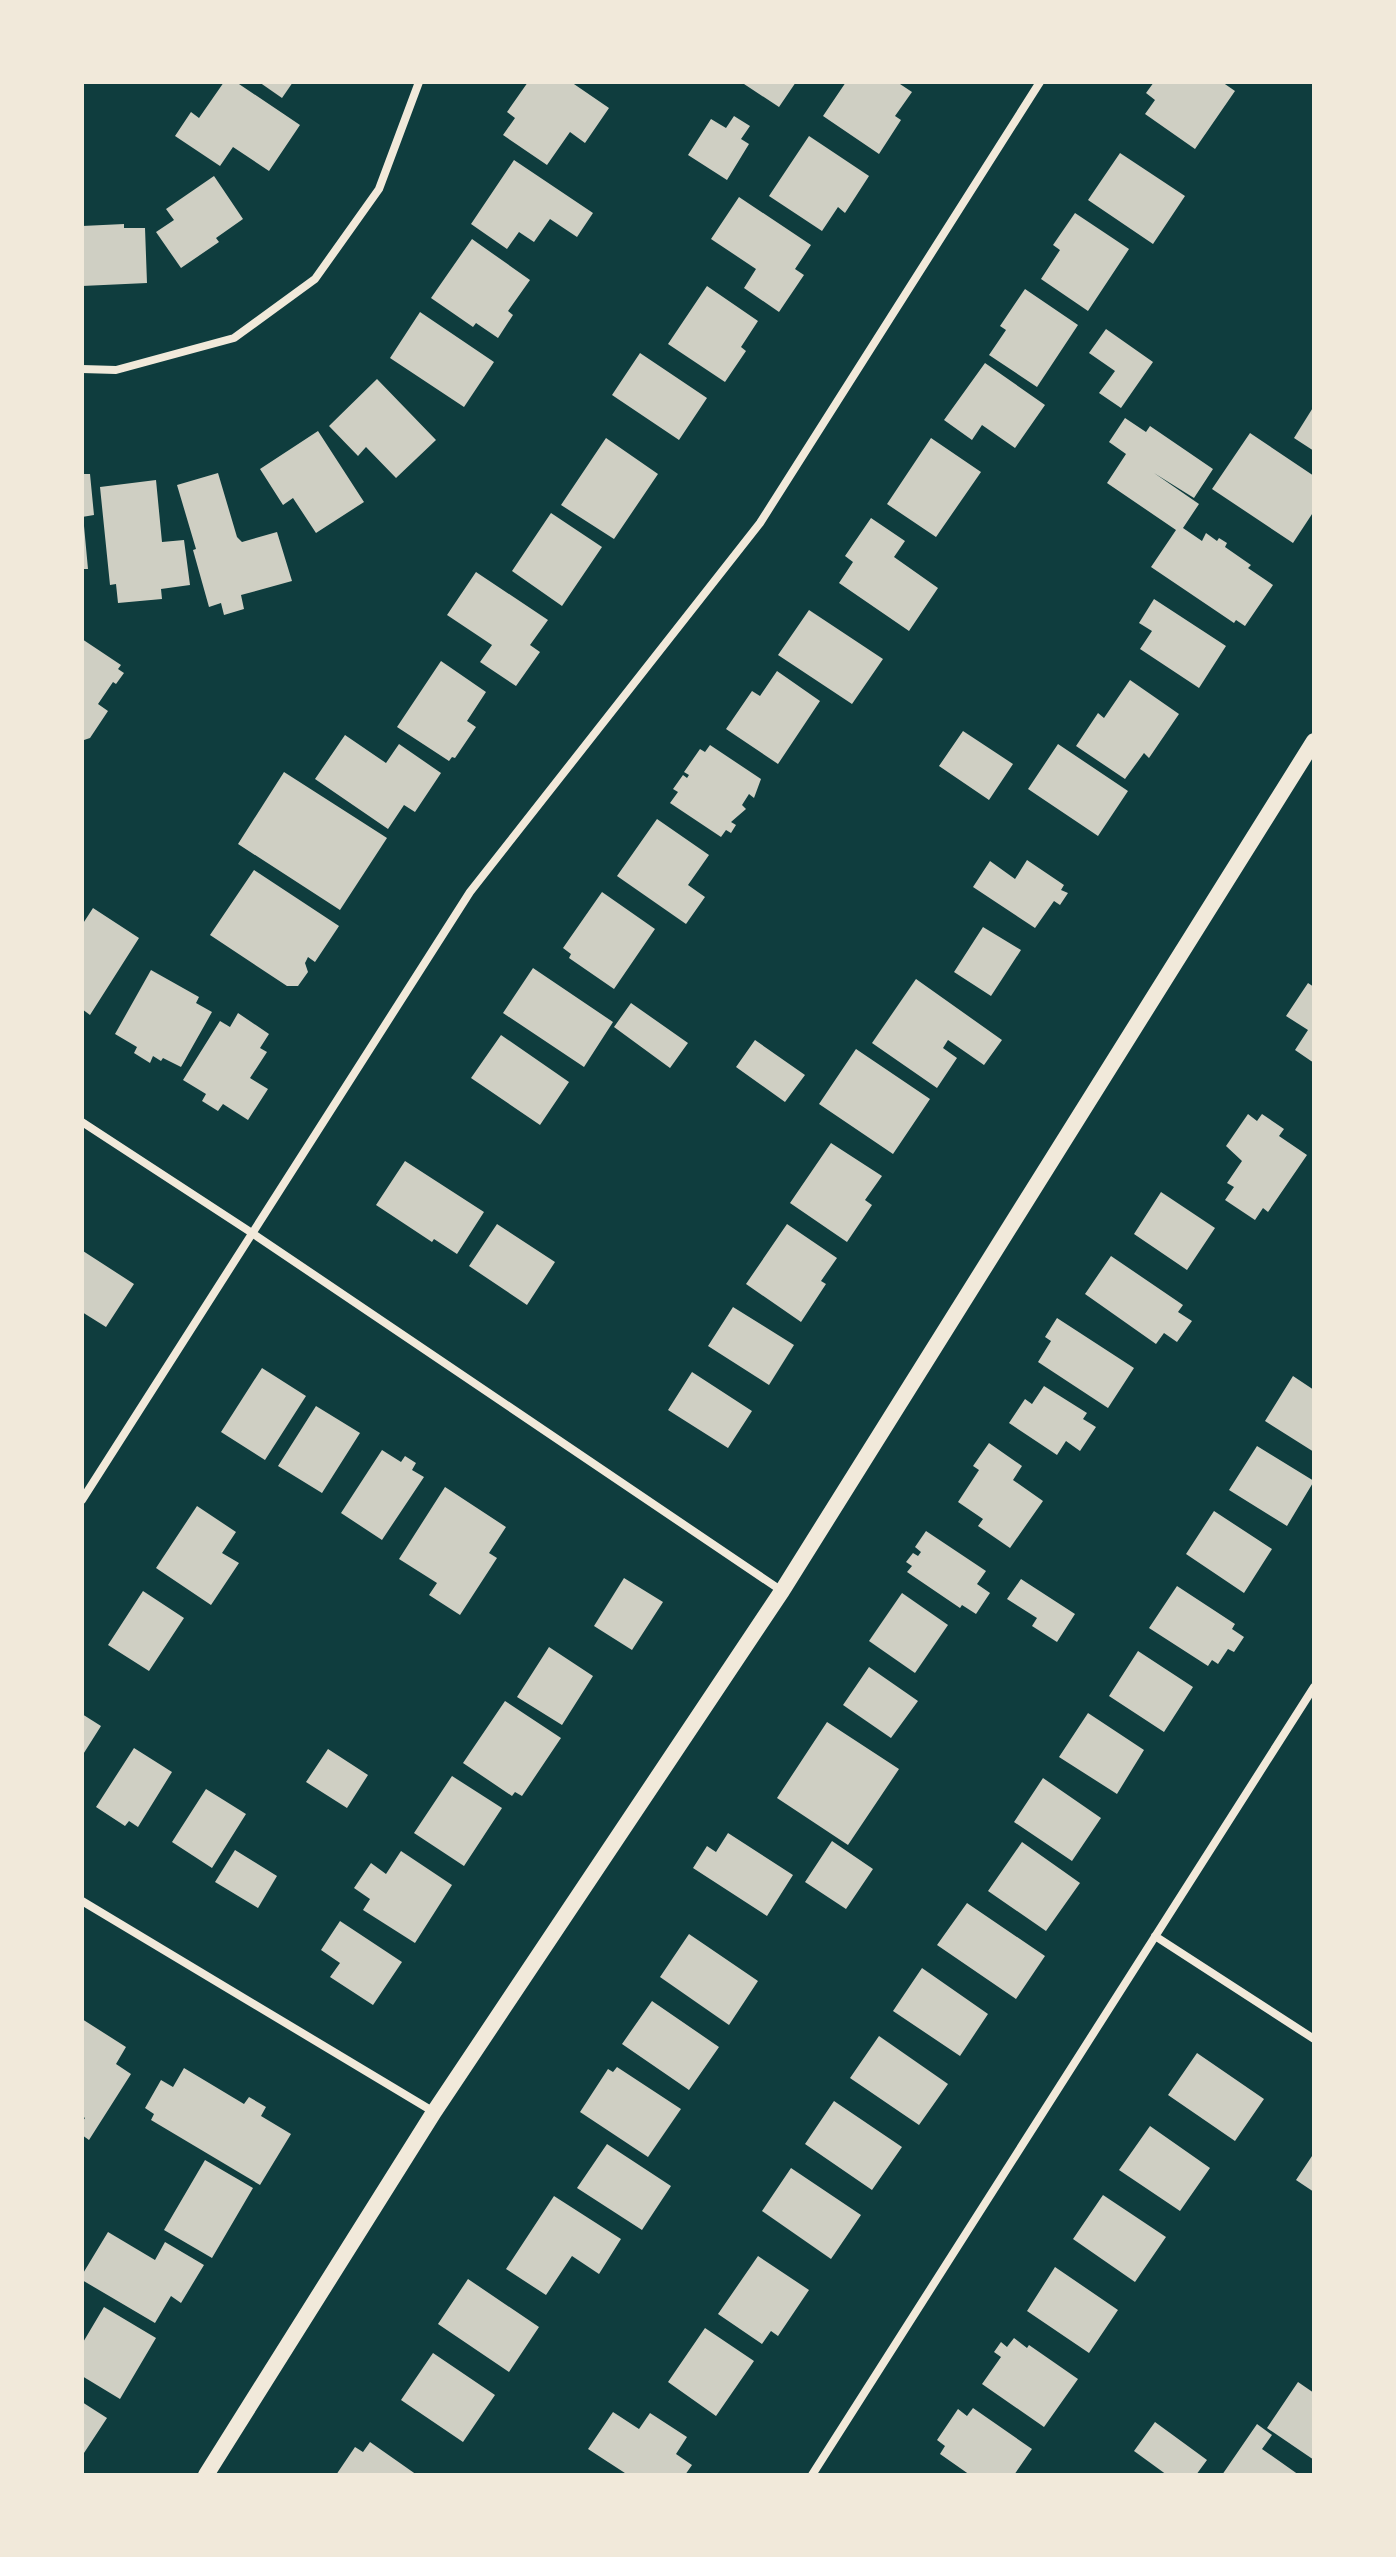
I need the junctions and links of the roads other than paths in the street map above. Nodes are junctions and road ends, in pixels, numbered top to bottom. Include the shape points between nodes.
1 (419, 82) edge
2 (1040, 82) edge
3 (82, 369) edge
4 (1314, 741) edge
5 (82, 1122) edge
6 (252, 1233) junction
7 (82, 1500) edge
8 (782, 1591) junction
9 (1314, 1687) edge
10 (82, 1901) edge
11 (1155, 1936) junction
12 (1314, 2039) edge
13 (434, 2112) junction
14 (206, 2475) edge
15 (812, 2475) edge

1 - 3 street via 379,189 315,279 234,338 116,370
2 - 6 street via 760,523 470,892
4 - 8 main road
5 - 6 street
6 - 7 street
6 - 8 street
8 - 13 main road
9 - 11 street
10 - 13 street
11 - 12 street
11 - 15 street
13 - 14 main road

